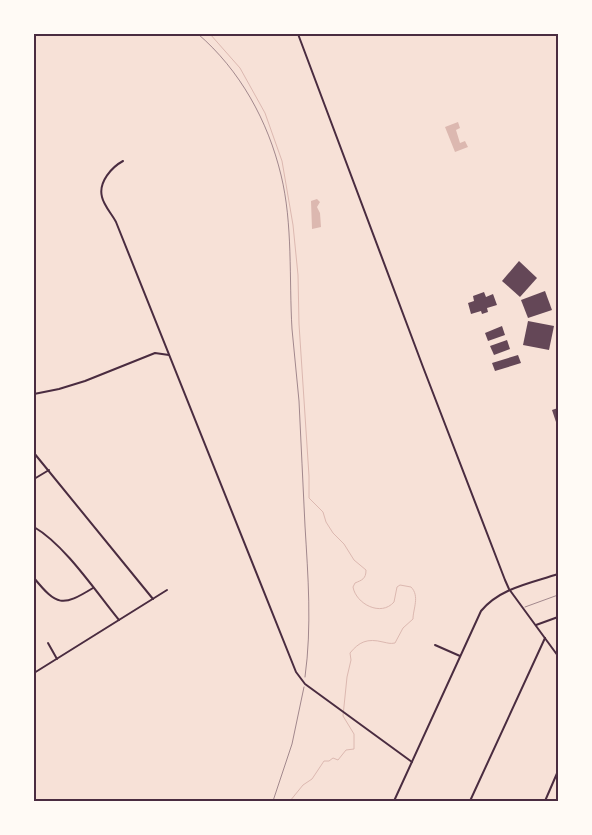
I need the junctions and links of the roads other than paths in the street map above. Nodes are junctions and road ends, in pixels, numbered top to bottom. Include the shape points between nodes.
1 (298, 34) edge
2 (123, 161) dead end
3 (169, 354) junction
4 (34, 394) edge
5 (34, 453) edge
6 (49, 470) junction
7 (34, 479) edge
8 (34, 527) edge
9 (558, 574) edge
10 (34, 578) edge
11 (92, 588) junction
12 (509, 589) junction
13 (168, 590) dead end
14 (558, 595) edge
15 (153, 599) junction
16 (523, 607) junction
17 (558, 617) edge
18 (119, 620) junction
19 (536, 624) junction
20 (545, 638) junction
21 (48, 643) dead end
22 (435, 645) dead end
23 (460, 656) junction
24 (558, 656) edge
25 (57, 659) junction
26 (34, 673) edge
27 (412, 762) junction
28 (558, 771) edge
29 (470, 800) edge
30 (394, 801) edge
31 (474, 801) edge
32 (545, 801) edge

1 - 12 street
2 - 3 street via 114,166 106,178 101,196 116,222
3 - 4 street via 155,353 85,381
3 - 27 street via 298,676 304,684
5 - 6 street
6 - 7 street
6 - 15 street
8 - 11 street via 55,542
9 - 12 street
10 - 11 street via 48,595 61,601 74,599
11 - 18 street
12 - 16 street
12 - 23 street via 481,611
13 - 15 street
14 - 16 lane
15 - 18 street
16 - 19 street
17 - 19 street
18 - 25 street
19 - 20 street
20 - 24 street
20 - 29 street
21 - 25 street
22 - 23 street
23 - 27 street
25 - 26 street
27 - 30 street
28 - 32 street
29 - 31 street

